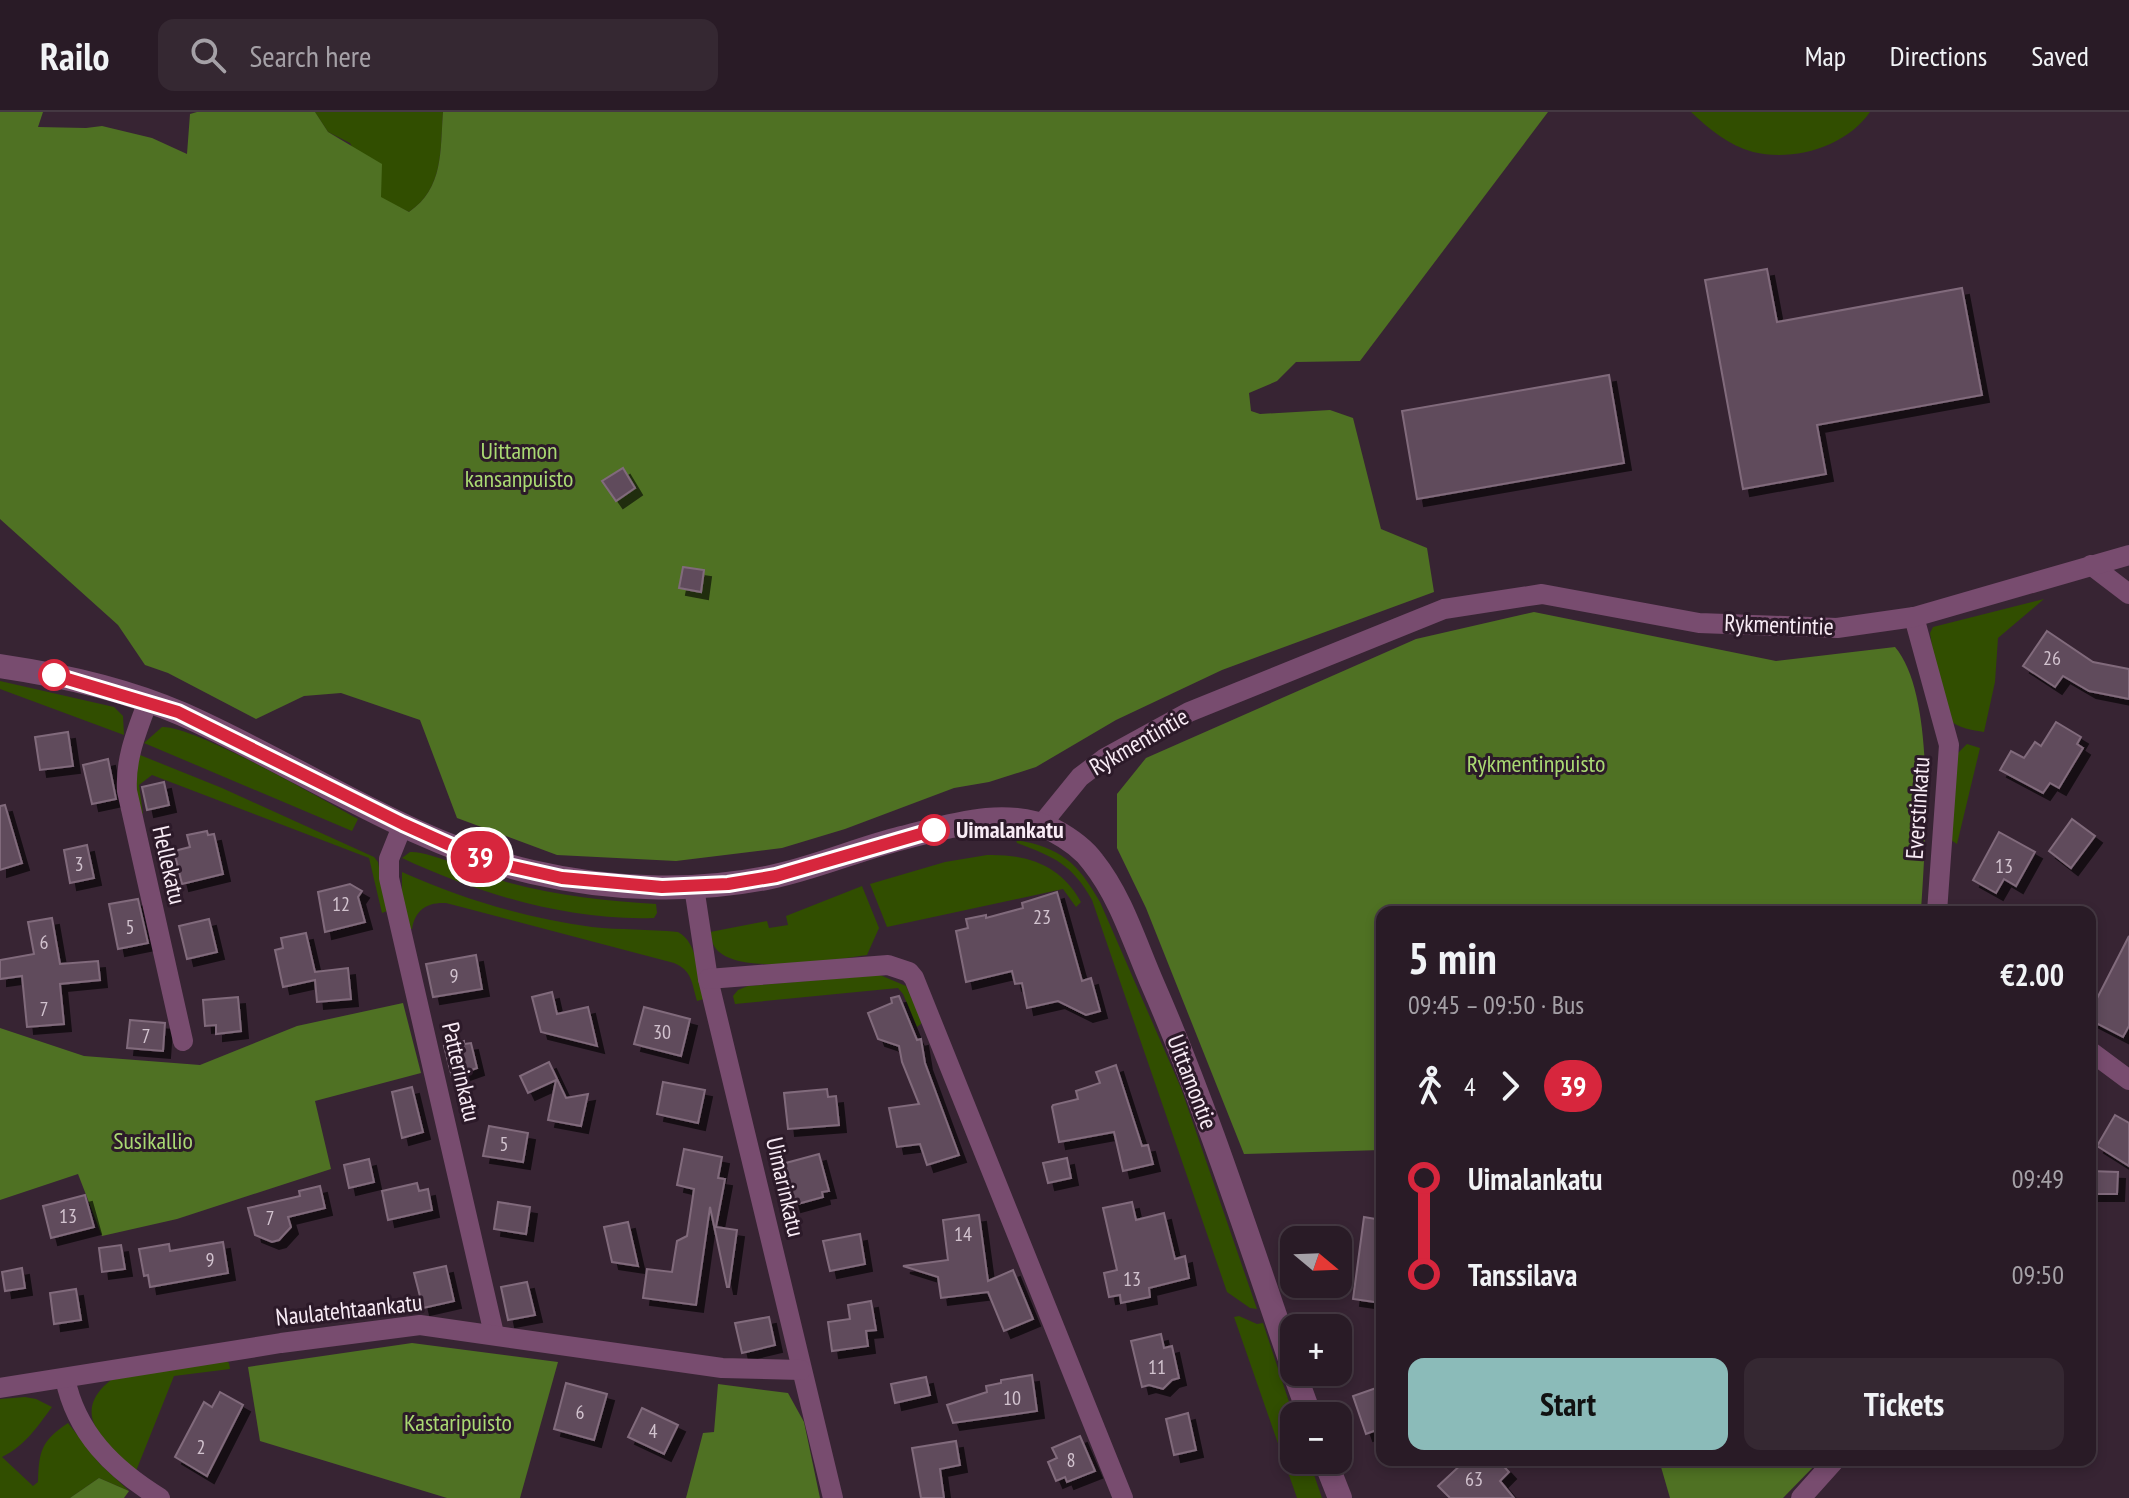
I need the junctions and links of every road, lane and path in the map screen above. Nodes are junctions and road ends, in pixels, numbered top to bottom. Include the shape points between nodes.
1 (2129, 555) edge
2 (2091, 565) junction
3 (2129, 594) edge
4 (1914, 617) junction
5 (0, 666) edge
6 (148, 701) junction
7 (403, 824) junction
8 (1041, 825) junction
9 (694, 887) junction
10 (1937, 906) edge
11 (708, 979) junction
12 (183, 1041) dead end
13 (2096, 1055) edge
14 (2129, 1080) edge
15 (1280, 1330) edge
16 (494, 1334) junction
17 (801, 1370) junction
18 (65, 1378) junction
19 (0, 1388) edge
20 (1830, 1466) edge
21 (1331, 1474) edge
22 (1802, 1497) edge
23 (160, 1498) edge
24 (833, 1498) edge
25 (1123, 1498) edge
26 (1340, 1498) edge

1 - 2 street, Rykmentintie
2 - 3 street
2 - 4 street, Rykmentintie
4 - 8 street, Rykmentintie via 1837,628 1699,623 1542,594 1444,609 1189,712 1080,777
4 - 10 street, Everstinkatu via 1949,745
5 - 6 street
6 - 7 street
6 - 12 street, Hellekatu via 131,747 127,791
7 - 9 street via 477,856 535,873
7 - 16 street, Patterinkatu via 391,851 389,878
8 - 9 street via 1007,820 957,825 776,876
8 - 15 street, Uittamontie via 1086,853 1120,907 1206,1114
9 - 11 street, Uimarinkatu
11 - 17 street, Uimarinkatu
11 - 25 street via 888,965 914,978
13 - 14 street
16 - 17 street, Naulatehtaankatu via 722,1368
16 - 18 street, Naulatehtaankatu via 391,1327
17 - 24 street, Uimarinkatu
18 - 19 street, Naulatehtaankatu
18 - 23 street via 81,1425 96,1447
20 - 22 street
21 - 26 street

